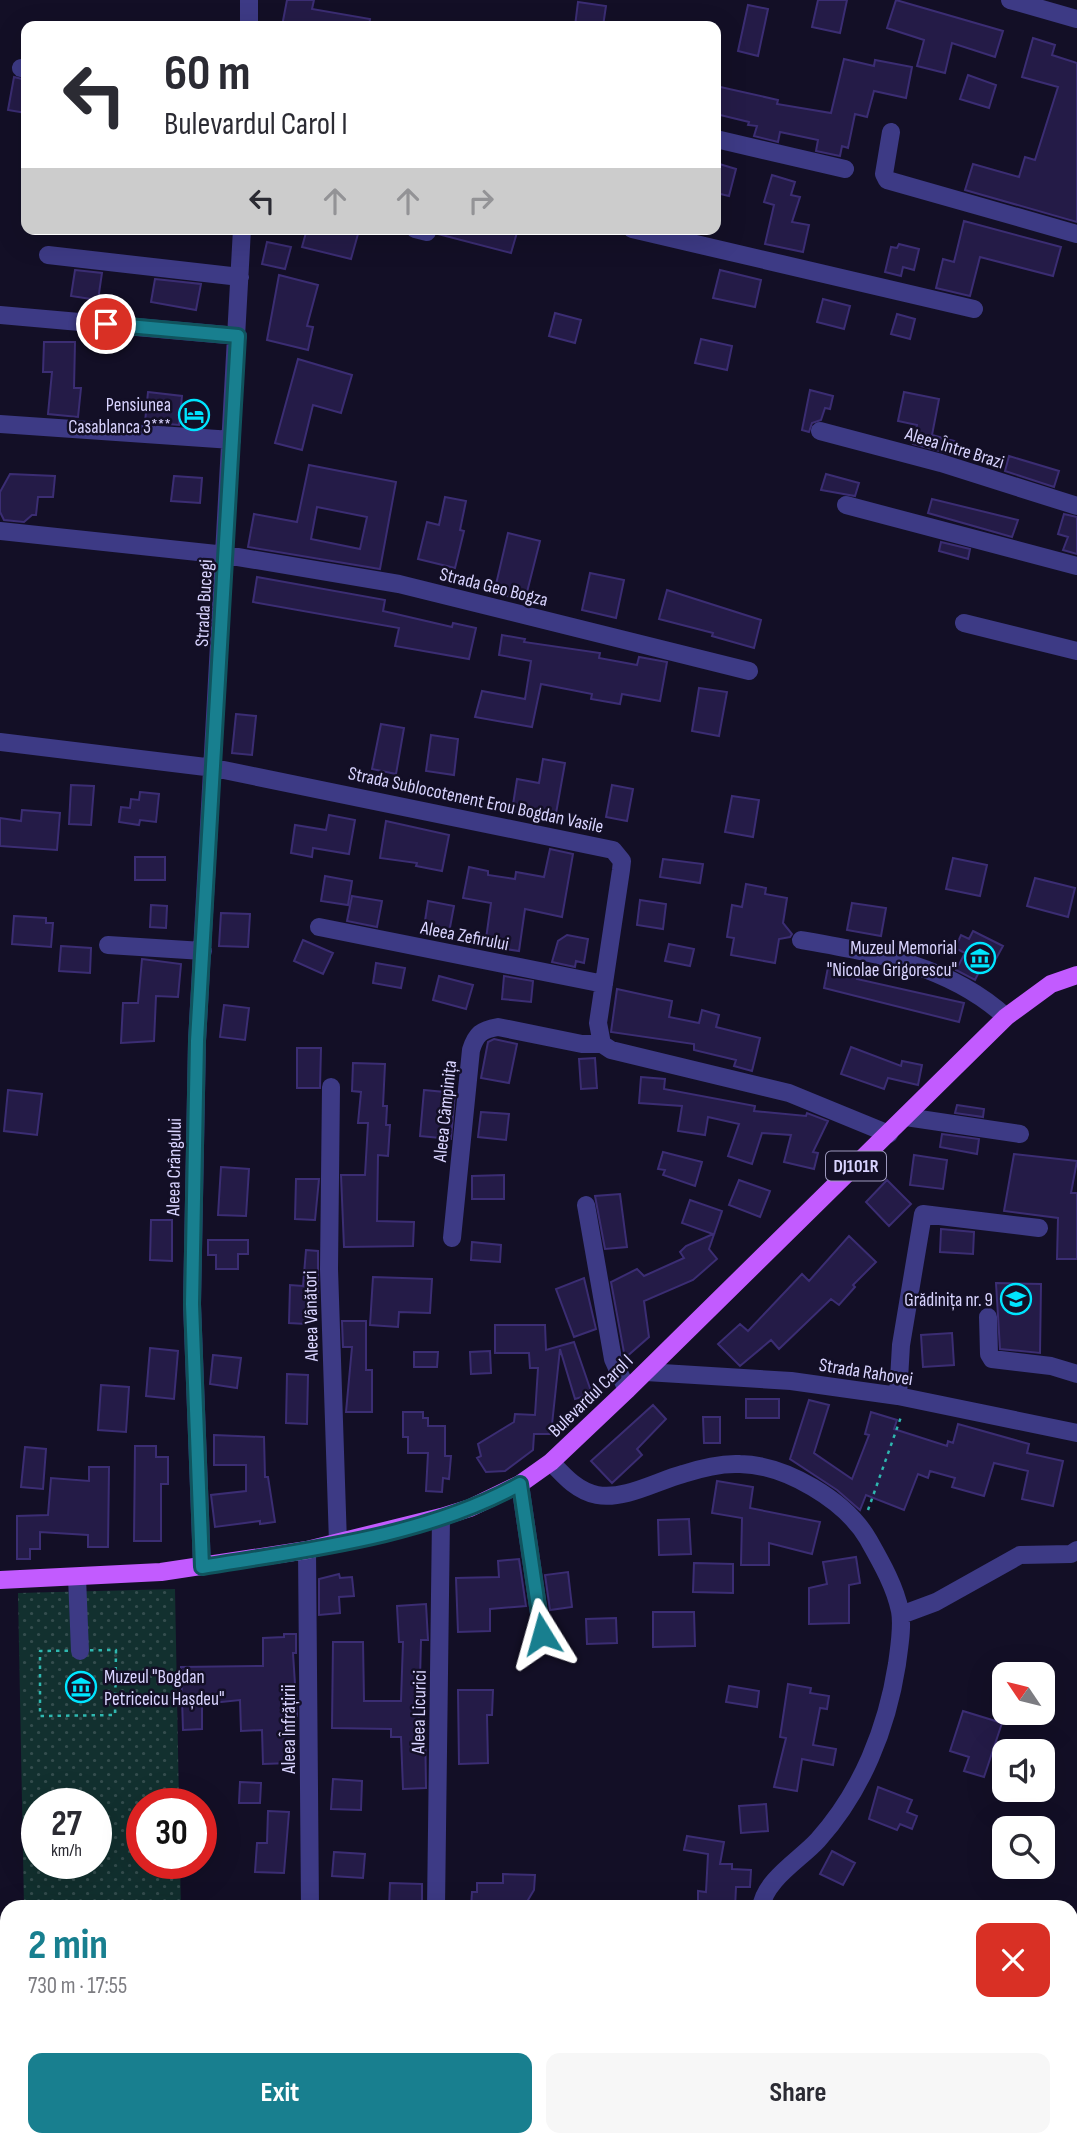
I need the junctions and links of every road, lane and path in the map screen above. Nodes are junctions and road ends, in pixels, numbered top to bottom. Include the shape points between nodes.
1 (250, 0) edge
2 (1010, 0) edge
3 (1077, 19) edge
4 (249, 21) edge
5 (891, 132) dead end
6 (721, 140) edge
7 (845, 169) dead end
8 (1077, 234) edge
9 (242, 235) edge
10 (658, 235) edge
11 (48, 255) dead end
12 (240, 277) junction
13 (974, 309) dead end
14 (0, 315) edge
15 (238, 336) junction
16 (0, 424) edge
17 (820, 431) dead end
18 (232, 440) junction
19 (846, 505) dead end
20 (1077, 506) edge
21 (0, 531) edge
22 (226, 555) junction
23 (1077, 566) edge
24 (964, 623) dead end
25 (1077, 651) edge
26 (749, 671) dead end
27 (0, 742) edge
28 (214, 768) junction
29 (319, 928) dead end
30 (802, 940) dead end
31 (108, 945) dead end
32 (203, 951) junction
33 (1077, 975) edge
34 (604, 984) junction
35 (1006, 1017) junction
36 (602, 1044) junction
37 (331, 1087) dead end
38 (906, 1117) junction
39 (889, 1134) junction
40 (1020, 1134) dead end
41 (586, 1205) dead end
42 (1039, 1228) dead end
43 (452, 1238) dead end
44 (988, 1317) dead end
45 (646, 1371) junction
46 (1077, 1374) edge
47 (627, 1390) junction
48 (903, 1397) junction
49 (1077, 1433) edge
50 (551, 1462) junction
51 (520, 1484) junction
52 (441, 1517) junction
53 (861, 1527) junction
54 (338, 1543) junction
55 (307, 1550) junction
56 (1077, 1550) edge
57 (202, 1567) junction
58 (77, 1577) junction
59 (0, 1580) edge
60 (901, 1615) junction
61 (542, 1634) dead end
62 (80, 1651) junction
63 (310, 1900) edge
64 (436, 1900) edge
65 (764, 1900) edge

1 - 4 street
2 - 3 street
5 - 8 street via 887,180
6 - 7 street
9 - 12 street, Strada Bucegi
10 - 13 street
11 - 12 street
12 - 15 street, Strada Bucegi
14 - 15 street
15 - 18 street, Strada Bucegi
16 - 18 street
17 - 20 street, Aleea Între Brazi
18 - 22 street, Strada Bucegi
19 - 23 street
21 - 22 street, Strada Geo Bogza
22 - 26 street, Strada Geo Bogza via 400,584
22 - 28 street, Strada Bucegi
24 - 25 street
27 - 28 street, Strada Sublocotenent Erou Bogdan Vasile
28 - 32 street, Aleea Crângului
28 - 34 street, Strada Sublocotenent Erou Bogdan Vasile via 613,850 622,861
29 - 34 street, Aleea Zefirului
30 - 35 street via 923,966 985,998
31 - 32 street
32 - 57 street, Aleea Crângului via 192,1304
33 - 35 main road, Bulevardul Carol I / DJ101R via 1051,984
34 - 36 street, Strada Sublocotenent Erou Bogdan Vasile via 598,1023
35 - 38 main road, Bulevardul Carol I / DJ101R
36 - 39 street via 611,1050 789,1093
36 - 43 street, Aleea Câmpinița via 498,1027 476,1036
37 - 54 street, Aleea Vânători via 329,1269
38 - 39 main road, Bulevardul Carol I / DJ101R
38 - 40 street
39 - 45 main road, Bulevardul Carol I / DJ101R
41 - 47 street via 613,1359
42 - 48 street via 923,1214 901,1345
44 - 46 street via 992,1359
45 - 47 main road, Bulevardul Carol I / DJ101R
45 - 48 street, Strada Rahovei via 791,1381
47 - 50 main road, Bulevardul Carol I / DJ101R
48 - 49 street, Strada Rahovei
48 - 53 path
50 - 51 main road, Bulevardul Carol I / DJ101R
50 - 53 street via 570,1482 599,1496 621,1495 711,1466 741,1464 786,1474 829,1499
51 - 52 main road, Bulevardul Carol I / DJ101R
51 - 61 street
52 - 54 main road, Bulevardul Carol I / DJ101R
52 - 64 street, Aleea Licurici
53 - 60 street via 896,1593
54 - 55 main road, Bulevardul Carol I / DJ101R
55 - 57 main road, Bulevardul Carol I / DJ101R
55 - 63 street, Aleea Înfrățirii
56 - 60 street via 1020,1555 936,1602
57 - 58 main road, Bulevardul Carol I / DJ101R
58 - 59 main road, Bulevardul Carol I / DJ101R
58 - 62 street
60 - 65 street via 891,1695 866,1767 829,1827 769,1888
62 - 62 path via 40,1651 40,1716 115,1715 116,1650

